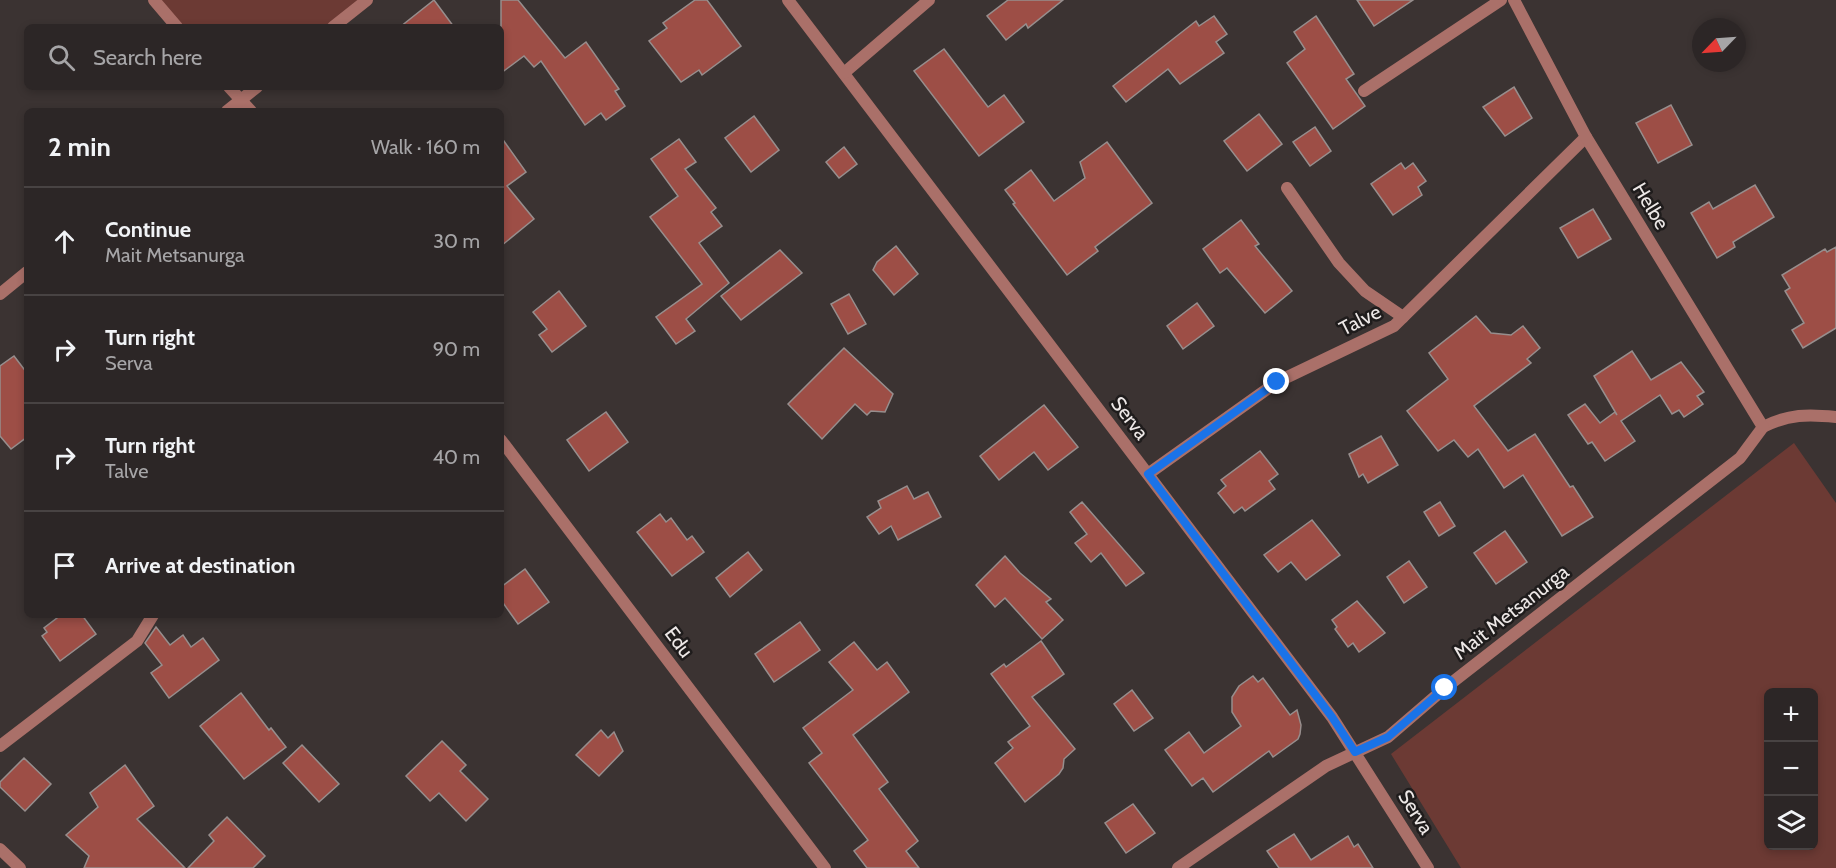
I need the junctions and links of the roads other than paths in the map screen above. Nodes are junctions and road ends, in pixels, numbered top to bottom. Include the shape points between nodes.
1 (154, 0) edge
2 (366, 0) edge
3 (788, 0) edge
4 (929, 0) edge
5 (1501, 0) edge
6 (1514, 0) edge
7 (174, 24) edge
8 (337, 24) edge
9 (844, 73) junction
10 (232, 90) edge
11 (253, 90) edge
12 (1364, 91) dead end
13 (241, 100) junction
14 (231, 108) edge
15 (248, 108) edge
16 (1586, 137) junction
17 (1287, 188) dead end
18 (24, 274) edge
19 (0, 294) edge
20 (1403, 317) junction
21 (1836, 417) edge
22 (1763, 427) junction
23 (504, 444) edge
24 (1148, 474) junction
25 (151, 618) edge
26 (0, 746) edge
27 (1355, 752) junction
28 (0, 849) edge
29 (20, 868) edge
30 (825, 868) edge
31 (1178, 868) edge
32 (1428, 868) edge

1 - 7 street
2 - 8 street
3 - 9 street, Serva
4 - 9 street
5 - 12 street
6 - 16 street, Helbe
9 - 24 street, Serva
10 - 13 street
11 - 13 street
13 - 14 street
13 - 15 street
16 - 20 street, Talve
16 - 22 street, Helbe
17 - 20 street via 1340,263 1365,291
18 - 19 street
20 - 24 street, Talve via 1394,326 1277,382
21 - 22 street via 1807,414
22 - 27 street, Mait Metsanurga via 1740,458 1388,737
23 - 30 street, Edu
24 - 27 street, Serva
25 - 26 street via 137,641
27 - 31 street, Mait Metsanurga via 1326,766
27 - 32 street, Serva
28 - 29 street

